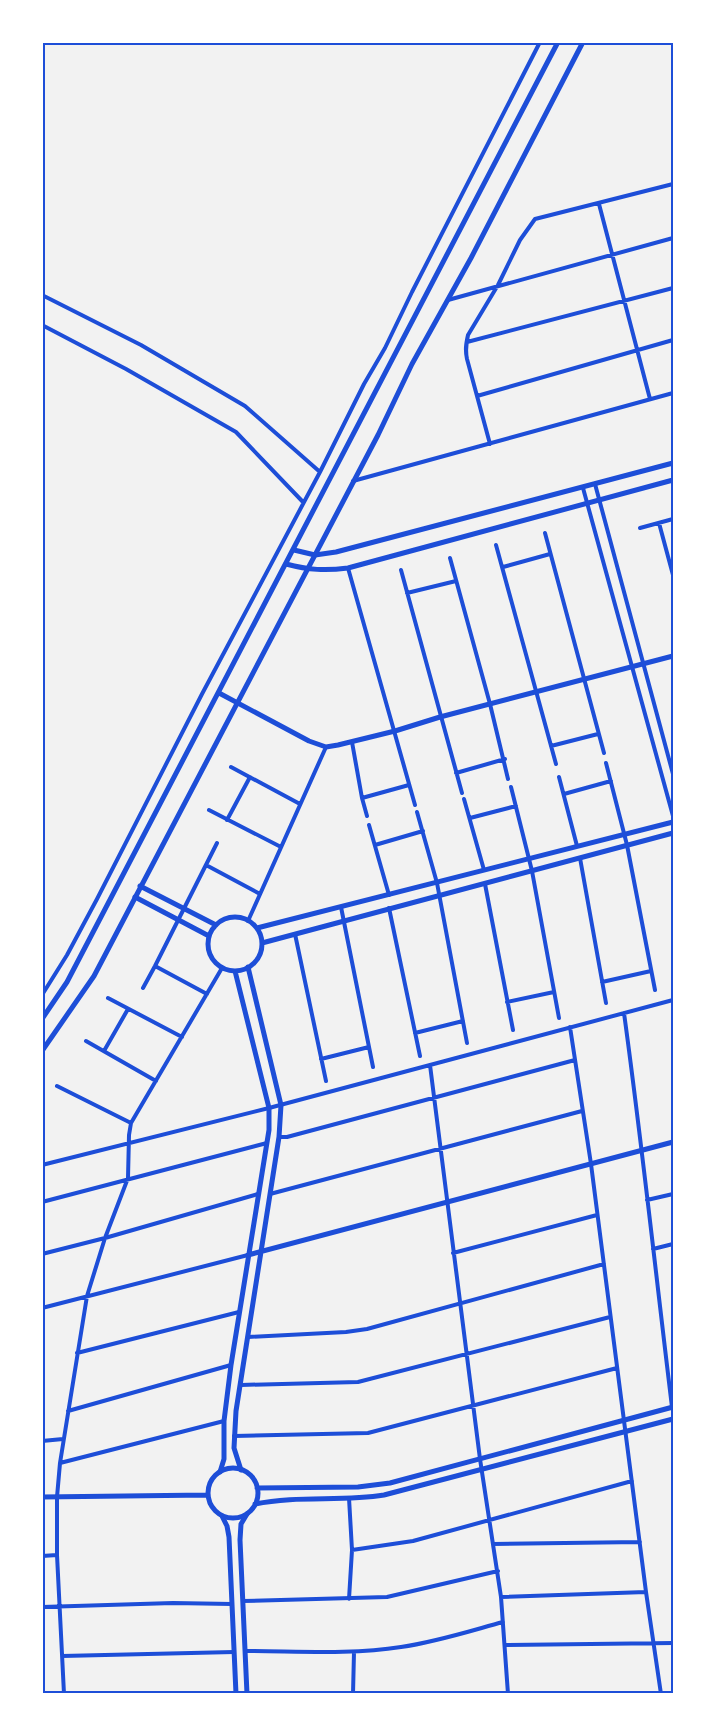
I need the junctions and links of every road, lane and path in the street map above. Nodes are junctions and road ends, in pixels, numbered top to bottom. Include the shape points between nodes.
1 (540, 42) edge
2 (558, 42) edge
3 (583, 42) edge
4 (673, 184) edge
5 (599, 204) junction
6 (673, 238) edge
7 (612, 254) junction
8 (498, 285) junction
9 (673, 288) edge
10 (42, 295) edge
11 (447, 300) junction
12 (625, 301) junction
13 (42, 325) edge
14 (673, 340) edge
15 (466, 343) junction
16 (637, 349) junction
17 (673, 393) edge
18 (477, 396) junction
19 (651, 399) junction
20 (490, 444) junction
21 (673, 463) edge
22 (320, 472) junction
23 (673, 480) edge
24 (352, 481) junction
25 (595, 484) junction
26 (583, 488) junction
27 (600, 500) junction
28 (303, 502) junction
29 (588, 504) junction
30 (673, 519) edge
31 (659, 523) junction
32 (640, 528) dead end
33 (545, 533) dead end
34 (496, 546) dead end
35 (294, 550) junction
36 (550, 554) junction
37 (315, 555) junction
38 (450, 558) dead end
39 (286, 564) junction
40 (503, 567) junction
41 (348, 568) junction
42 (307, 570) junction
43 (401, 570) dead end
44 (673, 575) edge
45 (456, 580) junction
46 (407, 593) junction
47 (673, 656) edge
48 (645, 664) junction
49 (633, 667) junction
50 (583, 680) junction
51 (537, 692) junction
52 (219, 693) junction
53 (236, 702) junction
54 (490, 704) junction
55 (440, 717) junction
56 (395, 731) junction
57 (598, 734) junction
58 (352, 742) junction
59 (551, 746) junction
60 (326, 747) junction
61 (174, 749) junction
62 (603, 753) dead end
63 (186, 756) junction
64 (505, 759) junction
65 (606, 763) dead end
66 (556, 764) dead end
67 (231, 766) dead end
68 (456, 773) junction
69 (673, 774) edge
70 (250, 777) junction
71 (559, 777) dead end
72 (508, 779) dead end
73 (611, 781) junction
74 (409, 784) junction
75 (511, 787) dead end
76 (462, 794) dead end
77 (564, 794) junction
78 (362, 798) junction
79 (464, 799) dead end
80 (300, 804) junction
81 (415, 805) dead end
82 (516, 806) junction
83 (209, 810) dead end
84 (417, 812) dead end
85 (367, 816) dead end
86 (673, 816) edge
87 (470, 818) junction
88 (227, 820) junction
89 (673, 822) edge
90 (369, 825) dead end
91 (423, 831) junction
92 (673, 833) edge
93 (625, 835) junction
94 (217, 843) dead end
95 (375, 845) junction
96 (627, 845) junction
97 (281, 847) junction
98 (577, 847) junction
99 (529, 858) junction
100 (580, 858) junction
101 (206, 865) junction
102 (484, 870) junction
103 (532, 871) junction
104 (437, 883) junction
105 (485, 883) junction
106 (140, 886) junction
107 (260, 894) junction
108 (390, 895) junction
109 (439, 895) junction
110 (135, 897) junction
111 (341, 908) junction
112 (184, 909) junction
113 (389, 909) junction
114 (178, 920) junction
115 (248, 921) junction
116 (344, 921) junction
117 (216, 925) junction
118 (257, 928) junction
119 (295, 934) junction
120 (209, 936) junction
121 (262, 943) junction
122 (155, 966) junction
123 (248, 967) junction
124 (222, 968) junction
125 (235, 970) junction
126 (651, 970) junction
127 (602, 982) junction
128 (143, 988) dead end
129 (655, 990) dead end
130 (554, 992) junction
131 (42, 994) edge
132 (207, 994) junction
133 (108, 998) dead end
134 (673, 1000) edge
135 (507, 1002) junction
136 (606, 1003) dead end
137 (128, 1008) junction
138 (624, 1013) junction
139 (559, 1018) dead end
140 (42, 1019) edge
141 (463, 1021) junction
142 (570, 1028) junction
143 (513, 1030) dead end
144 (416, 1033) junction
145 (182, 1037) junction
146 (86, 1041) dead end
147 (467, 1043) dead end
148 (369, 1047) junction
149 (42, 1051) edge
150 (104, 1051) junction
151 (420, 1056) dead end
152 (321, 1059) junction
153 (575, 1060) junction
154 (430, 1065) junction
155 (373, 1067) dead end
156 (156, 1081) junction
157 (326, 1081) dead end
158 (57, 1086) dead end
159 (434, 1098) junction
160 (281, 1105) junction
161 (269, 1108) junction
162 (582, 1111) junction
163 (131, 1123) junction
164 (269, 1130) junction
165 (279, 1137) junction
166 (673, 1142) edge
167 (267, 1143) junction
168 (128, 1144) junction
169 (440, 1148) junction
170 (643, 1150) junction
171 (591, 1164) junction
172 (42, 1165) edge
173 (128, 1178) junction
174 (258, 1194) junction
175 (270, 1194) junction
176 (673, 1194) edge
177 (647, 1200) junction
178 (42, 1202) edge
179 (447, 1203) junction
180 (597, 1215) junction
181 (105, 1238) junction
182 (673, 1244) edge
183 (653, 1249) junction
184 (260, 1252) junction
185 (453, 1253) junction
186 (42, 1254) edge
187 (248, 1255) junction
188 (603, 1264) junction
189 (87, 1296) junction
190 (460, 1303) junction
191 (42, 1308) edge
192 (239, 1312) junction
193 (610, 1317) junction
194 (248, 1337) junction
195 (76, 1353) junction
196 (466, 1354) junction
197 (231, 1365) junction
198 (617, 1368) junction
199 (241, 1385) junction
200 (473, 1406) junction
201 (673, 1407) edge
202 (68, 1411) junction
203 (673, 1419) edge
204 (624, 1420) junction
205 (224, 1421) junction
206 (626, 1431) junction
207 (234, 1436) junction
208 (63, 1439) junction
209 (42, 1441) edge
210 (480, 1459) junction
211 (60, 1463) junction
212 (482, 1469) junction
213 (241, 1470) junction
214 (220, 1472) junction
215 (632, 1481) junction
216 (313, 1487) junction
217 (257, 1488) junction
218 (207, 1495) junction
219 (42, 1497) edge
220 (57, 1497) junction
221 (349, 1497) junction
222 (314, 1498) junction
223 (255, 1504) junction
224 (247, 1514) junction
225 (222, 1516) junction
226 (489, 1520) junction
227 (640, 1542) junction
228 (493, 1544) junction
229 (352, 1550) junction
230 (57, 1555) junction
231 (42, 1556) edge
232 (498, 1571) junction
233 (646, 1592) junction
234 (501, 1597) junction
235 (349, 1599) junction
236 (243, 1601) junction
237 (232, 1604) junction
238 (42, 1606) edge
239 (60, 1606) junction
240 (503, 1623) junction
241 (673, 1643) edge
242 (654, 1644) junction
243 (506, 1645) junction
244 (245, 1651) junction
245 (234, 1652) junction
246 (354, 1652) junction
247 (62, 1656) junction
248 (64, 1694) edge
249 (236, 1694) edge
250 (247, 1694) edge
251 (353, 1694) edge
252 (508, 1694) edge
253 (624, 1694) edge
254 (661, 1694) edge

1 - 22 street
2 - 35 street
3 - 11 street
4 - 5 street
5 - 7 street
5 - 8 street via 535,219
6 - 7 street
7 - 8 street
7 - 12 street
8 - 11 street
8 - 15 street
9 - 12 street
10 - 22 street via 141,345 245,406
11 - 24 street
12 - 15 street
12 - 16 street
13 - 28 street via 236,432
14 - 16 street
15 - 18 street
16 - 18 street
16 - 19 street
17 - 19 street
18 - 20 street
19 - 20 street
20 - 24 street
21 - 25 street
22 - 28 street
23 - 27 street
24 - 37 street
25 - 26 street
25 - 27 street
26 - 29 street
26 - 37 street
27 - 29 street
27 - 48 street
28 - 61 street
29 - 41 street
29 - 49 street
30 - 31 street
31 - 32 street
31 - 44 street
33 - 36 street
34 - 40 street
35 - 37 street
35 - 39 street
36 - 40 street
36 - 50 street
37 - 42 street
38 - 45 street
39 - 42 street
39 - 52 street
40 - 51 street
41 - 42 street
41 - 56 street
42 - 53 street
43 - 46 street
45 - 46 street
45 - 54 street
46 - 55 street
47 - 48 street
48 - 49 street
48 - 69 street
49 - 50 street
49 - 86 street
50 - 51 street
50 - 57 street
51 - 54 street
51 - 59 street
52 - 53 street
52 - 63 street
53 - 60 street
53 - 106 street
54 - 55 street
54 - 64 street
55 - 56 street
55 - 68 street
56 - 58 street
56 - 74 street
57 - 59 street
57 - 62 street
58 - 60 street
58 - 78 street
59 - 66 street
60 - 80 street
61 - 63 street
61 - 131 street via 67,955
63 - 140 street via 67,982
64 - 68 street
64 - 72 street
65 - 73 street
67 - 70 street
68 - 76 street
70 - 80 street
70 - 88 street
71 - 77 street
73 - 77 street
73 - 93 street
74 - 78 street
74 - 81 street
75 - 82 street
77 - 98 street
78 - 85 street
79 - 87 street
80 - 97 street
82 - 87 street
82 - 99 street
83 - 88 street
84 - 91 street
87 - 102 street
88 - 97 street
89 - 93 street
90 - 95 street
91 - 95 street
91 - 104 street
92 - 96 street
93 - 96 street
93 - 98 street
94 - 101 street
95 - 108 street
96 - 100 street
96 - 126 street
97 - 107 street
98 - 99 street
99 - 102 street
99 - 103 street
100 - 103 street
100 - 127 street
101 - 107 street
101 - 112 street
102 - 104 street
103 - 105 street
103 - 130 street
104 - 108 street
104 - 109 street
105 - 109 street
105 - 135 street
106 - 110 street
106 - 112 street
107 - 115 street
108 - 111 street
109 - 113 street
109 - 141 street
110 - 114 street
110 - 149 street via 94,976
111 - 116 street
111 - 118 street
112 - 114 street
112 - 117 street
113 - 116 street
113 - 144 street
114 - 120 street
114 - 122 street
115 - 117 street via 235,917
115 - 118 street
116 - 119 street
116 - 148 street
117 - 120 street
118 - 121 street
119 - 121 street
119 - 152 street
120 - 124 street via 209,951
121 - 123 street via 260,954
122 - 128 street
122 - 132 street
123 - 125 street
123 - 160 street
124 - 125 street
124 - 132 street
125 - 161 street
126 - 127 street
126 - 129 street
127 - 136 street
130 - 135 street
130 - 139 street
132 - 145 street
133 - 137 street
134 - 138 street
135 - 143 street
137 - 145 street
137 - 150 street
138 - 142 street
138 - 170 street
141 - 144 street
141 - 147 street
142 - 153 street
142 - 154 street
144 - 151 street
145 - 156 street
146 - 150 street
148 - 152 street
148 - 155 street
150 - 156 street
152 - 157 street
153 - 159 street
153 - 162 street
154 - 159 street
154 - 160 street
156 - 163 street
158 - 163 street
159 - 165 street
159 - 169 street
160 - 161 street
160 - 165 street
161 - 164 street
161 - 168 street
162 - 169 street
162 - 171 street
163 - 168 street
164 - 165 street
164 - 167 street
165 - 175 street
166 - 170 street
167 - 173 street
167 - 174 street
168 - 172 street
168 - 173 street
169 - 175 street
169 - 179 street
170 - 171 street
170 - 177 street
171 - 179 street
171 - 180 street
173 - 178 street
173 - 181 street
174 - 181 street
174 - 187 street
175 - 184 street
176 - 177 street
177 - 183 street
179 - 184 street
179 - 185 street
180 - 185 street
180 - 188 street
181 - 186 street
181 - 189 street
182 - 183 street
183 - 201 street
184 - 187 street
184 - 194 street
185 - 190 street
187 - 189 street
187 - 192 street
188 - 190 street
188 - 193 street
189 - 191 street
189 - 195 street
190 - 194 street via 355,1331
190 - 196 street
192 - 195 street
192 - 197 street
193 - 196 street
193 - 198 street
194 - 199 street
195 - 202 street
196 - 199 street via 358,1382
196 - 200 street
197 - 202 street
197 - 205 street
198 - 200 street
198 - 204 street
199 - 207 street
200 - 207 street via 368,1433
200 - 210 street
201 - 204 street
202 - 208 street
203 - 206 street
204 - 206 street
204 - 210 street
205 - 211 street
205 - 214 street
206 - 212 street
206 - 215 street
207 - 213 street
208 - 209 street
208 - 211 street
210 - 212 street
210 - 216 street via 383,1484
211 - 220 street
212 - 221 street via 384,1495
212 - 226 street
213 - 214 street via 229,1468
213 - 217 street
214 - 218 street via 211,1480
215 - 226 street
215 - 227 street
216 - 217 street
216 - 222 street
217 - 223 street
218 - 220 street
218 - 225 street via 212,1508
219 - 220 street
220 - 230 street
221 - 222 street
221 - 229 street
222 - 223 street
223 - 224 street
224 - 225 street via 239,1518
224 - 236 street via 240,1530
225 - 237 street via 229,1537
226 - 228 street
226 - 229 street via 413,1541
227 - 228 street
227 - 233 street
228 - 232 street
229 - 235 street
230 - 231 street
230 - 239 street
232 - 234 street
232 - 235 street via 387,1597
233 - 234 street
233 - 242 street
234 - 240 street
235 - 236 street
236 - 244 street
237 - 239 street
237 - 245 street
238 - 239 street
239 - 247 street
240 - 243 street
240 - 246 street via 428,1642
241 - 242 street
242 - 243 street
242 - 254 street
243 - 252 street
244 - 246 street
244 - 250 street
245 - 247 street
245 - 249 street
246 - 251 street
247 - 248 street
253 - 254 street

